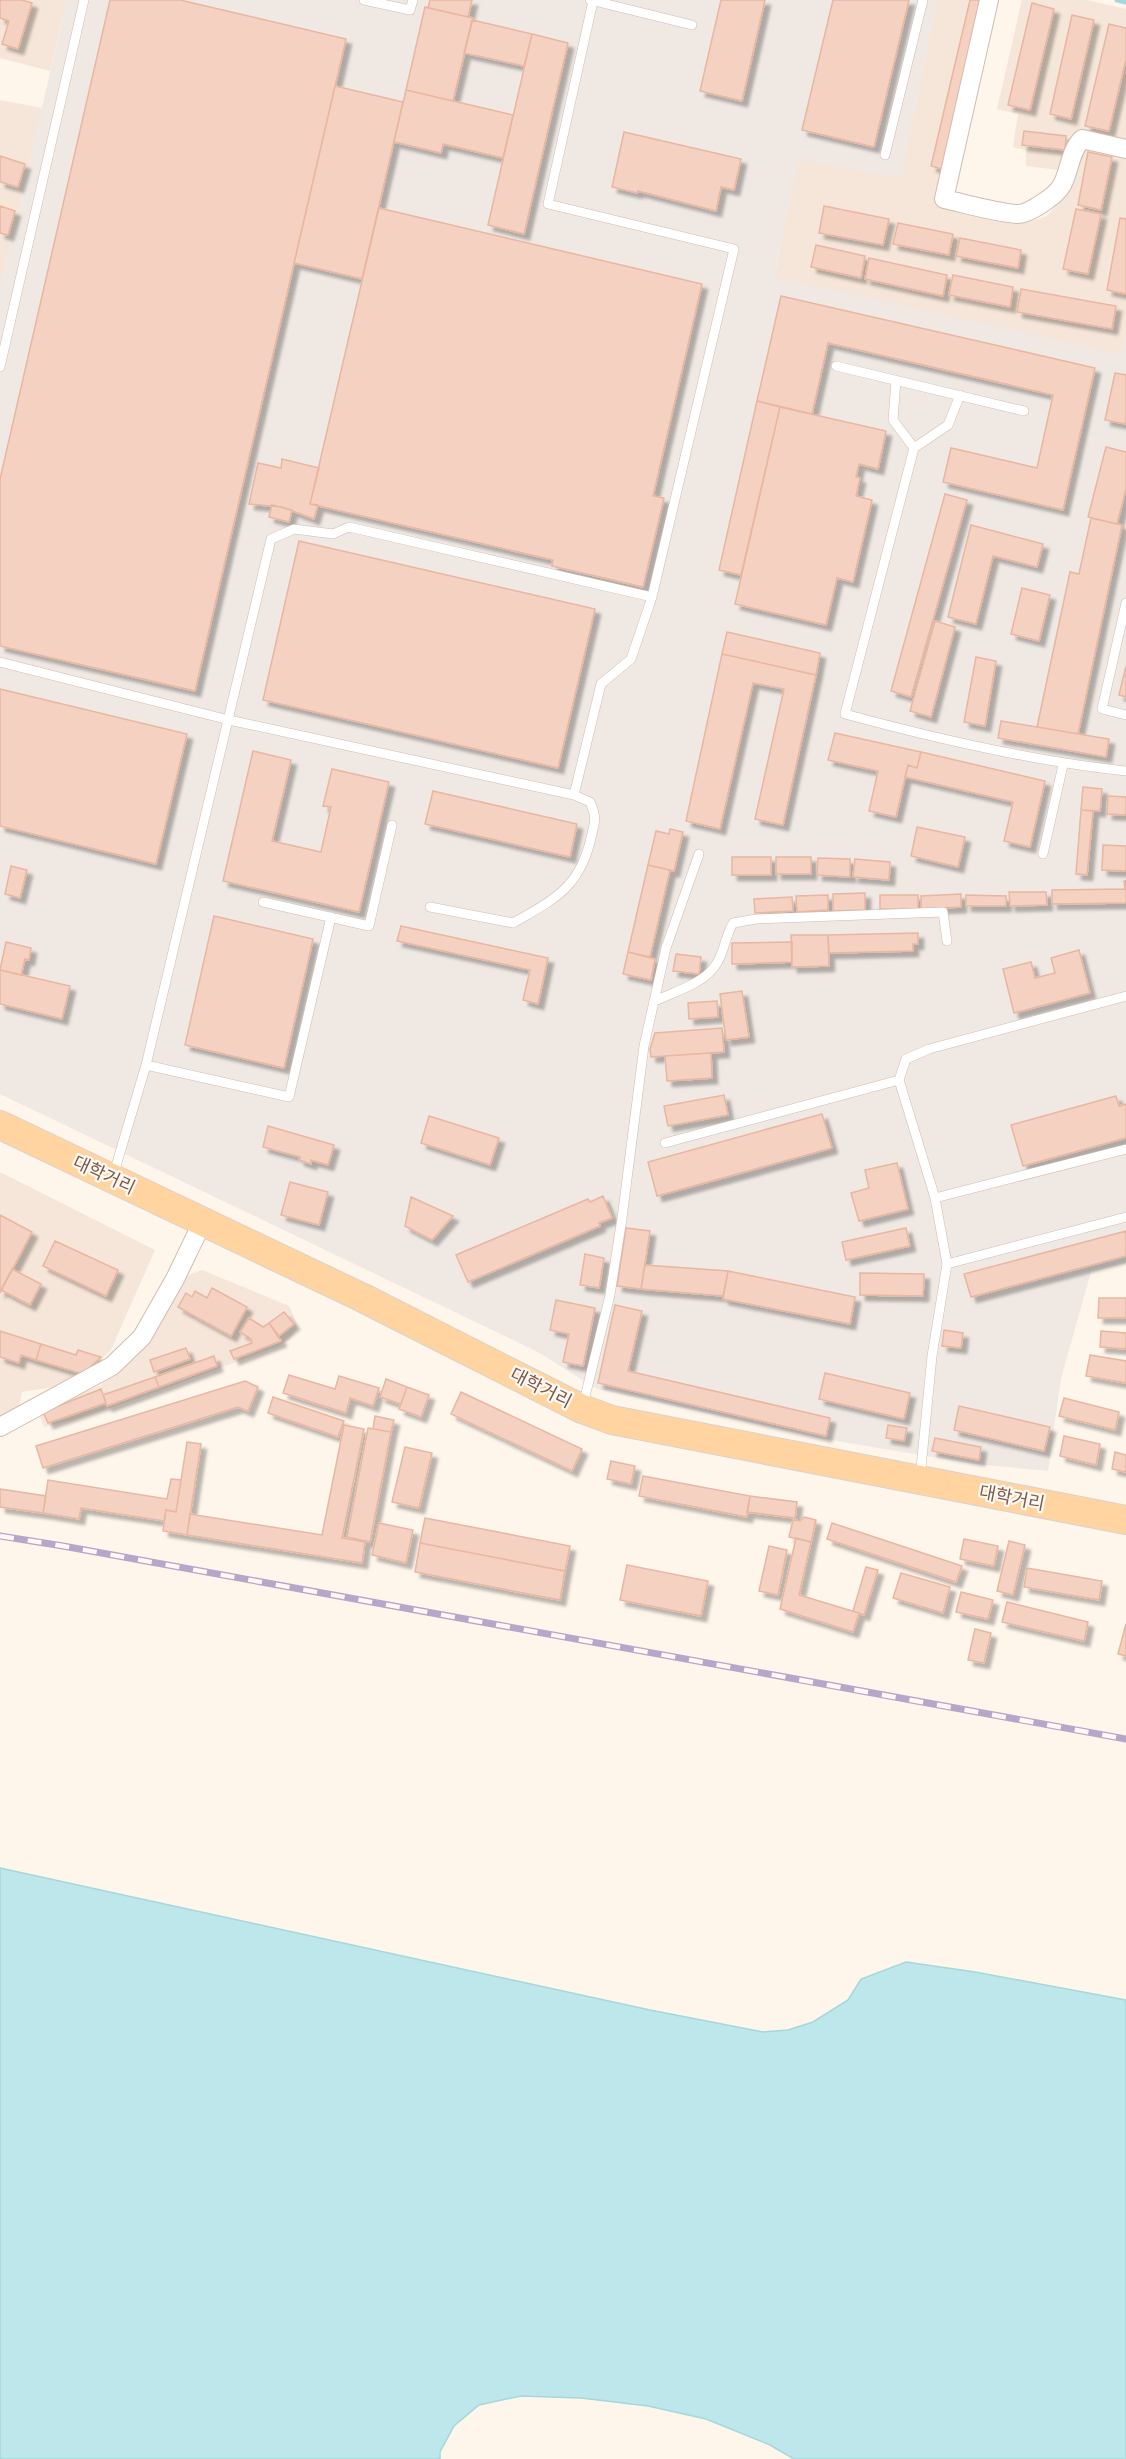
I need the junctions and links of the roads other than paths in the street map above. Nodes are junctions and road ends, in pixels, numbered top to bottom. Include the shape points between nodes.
1 (84, 0) edge
2 (364, 0) edge
3 (413, 0) edge
4 (591, 0) edge
5 (922, 0) edge
6 (989, 0) edge
7 (692, 25) dead end
8 (1126, 149) edge
9 (885, 155) dead end
10 (836, 366) dead end
11 (0, 367) edge
12 (896, 380) junction
13 (960, 395) junction
14 (1024, 411) dead end
15 (914, 448) junction
16 (652, 597) junction
17 (1126, 603) edge
18 (0, 662) edge
19 (1126, 715) edge
20 (229, 720) junction
21 (1063, 765) junction
22 (1126, 771) edge
23 (573, 795) junction
24 (392, 825) dead end
25 (699, 854) dead end
26 (1043, 854) dead end
27 (263, 902) dead end
28 (430, 907) dead end
29 (331, 917) junction
30 (947, 941) dead end
31 (1126, 996) edge
32 (654, 1001) junction
33 (146, 1065) junction
34 (899, 1080) junction
35 (0, 1125) edge
36 (665, 1143) dead end
37 (1126, 1149) edge
38 (112, 1178) junction
39 (935, 1198) junction
40 (1126, 1217) edge
41 (203, 1221) junction
42 (947, 1264) junction
43 (582, 1409) junction
44 (0, 1427) edge
45 (920, 1480) junction
46 (1126, 1520) edge

1 - 11 lane
2 - 3 lane via 410,10
4 - 7 lane
4 - 16 lane via 548,204 734,249
5 - 9 lane
6 - 8 street via 944,199 1019,214 1043,203 1061,188 1074,146 1082,139
10 - 12 lane
12 - 13 lane
12 - 15 lane via 893,420
13 - 14 lane
13 - 15 lane via 948,425
15 - 21 lane via 845,714
16 - 20 lane via 349,527 333,534 294,529 271,539
16 - 23 lane via 631,659 601,684
17 - 19 lane via 1102,709
18 - 20 lane
20 - 23 lane
20 - 33 lane
21 - 22 lane
21 - 26 lane
23 - 28 lane via 590,802 596,816 584,862 573,882 555,899 513,923
24 - 29 lane via 369,926
25 - 32 lane via 666,948
27 - 29 lane
29 - 33 lane via 289,1097
30 - 32 lane via 943,912 733,923 716,966 703,978
31 - 34 lane via 929,1049 906,1059
32 - 43 lane via 644,1046 610,1295
33 - 38 lane
34 - 36 lane
34 - 39 lane
35 - 38 main road, 대학거리
37 - 39 lane
38 - 41 main road, 대학거리
39 - 42 lane
40 - 42 lane
41 - 43 main road, 대학거리
41 - 44 street via 142,1337 112,1366
42 - 45 lane via 932,1356
43 - 45 main road, 대학거리 via 647,1428
45 - 46 main road, 대학거리

